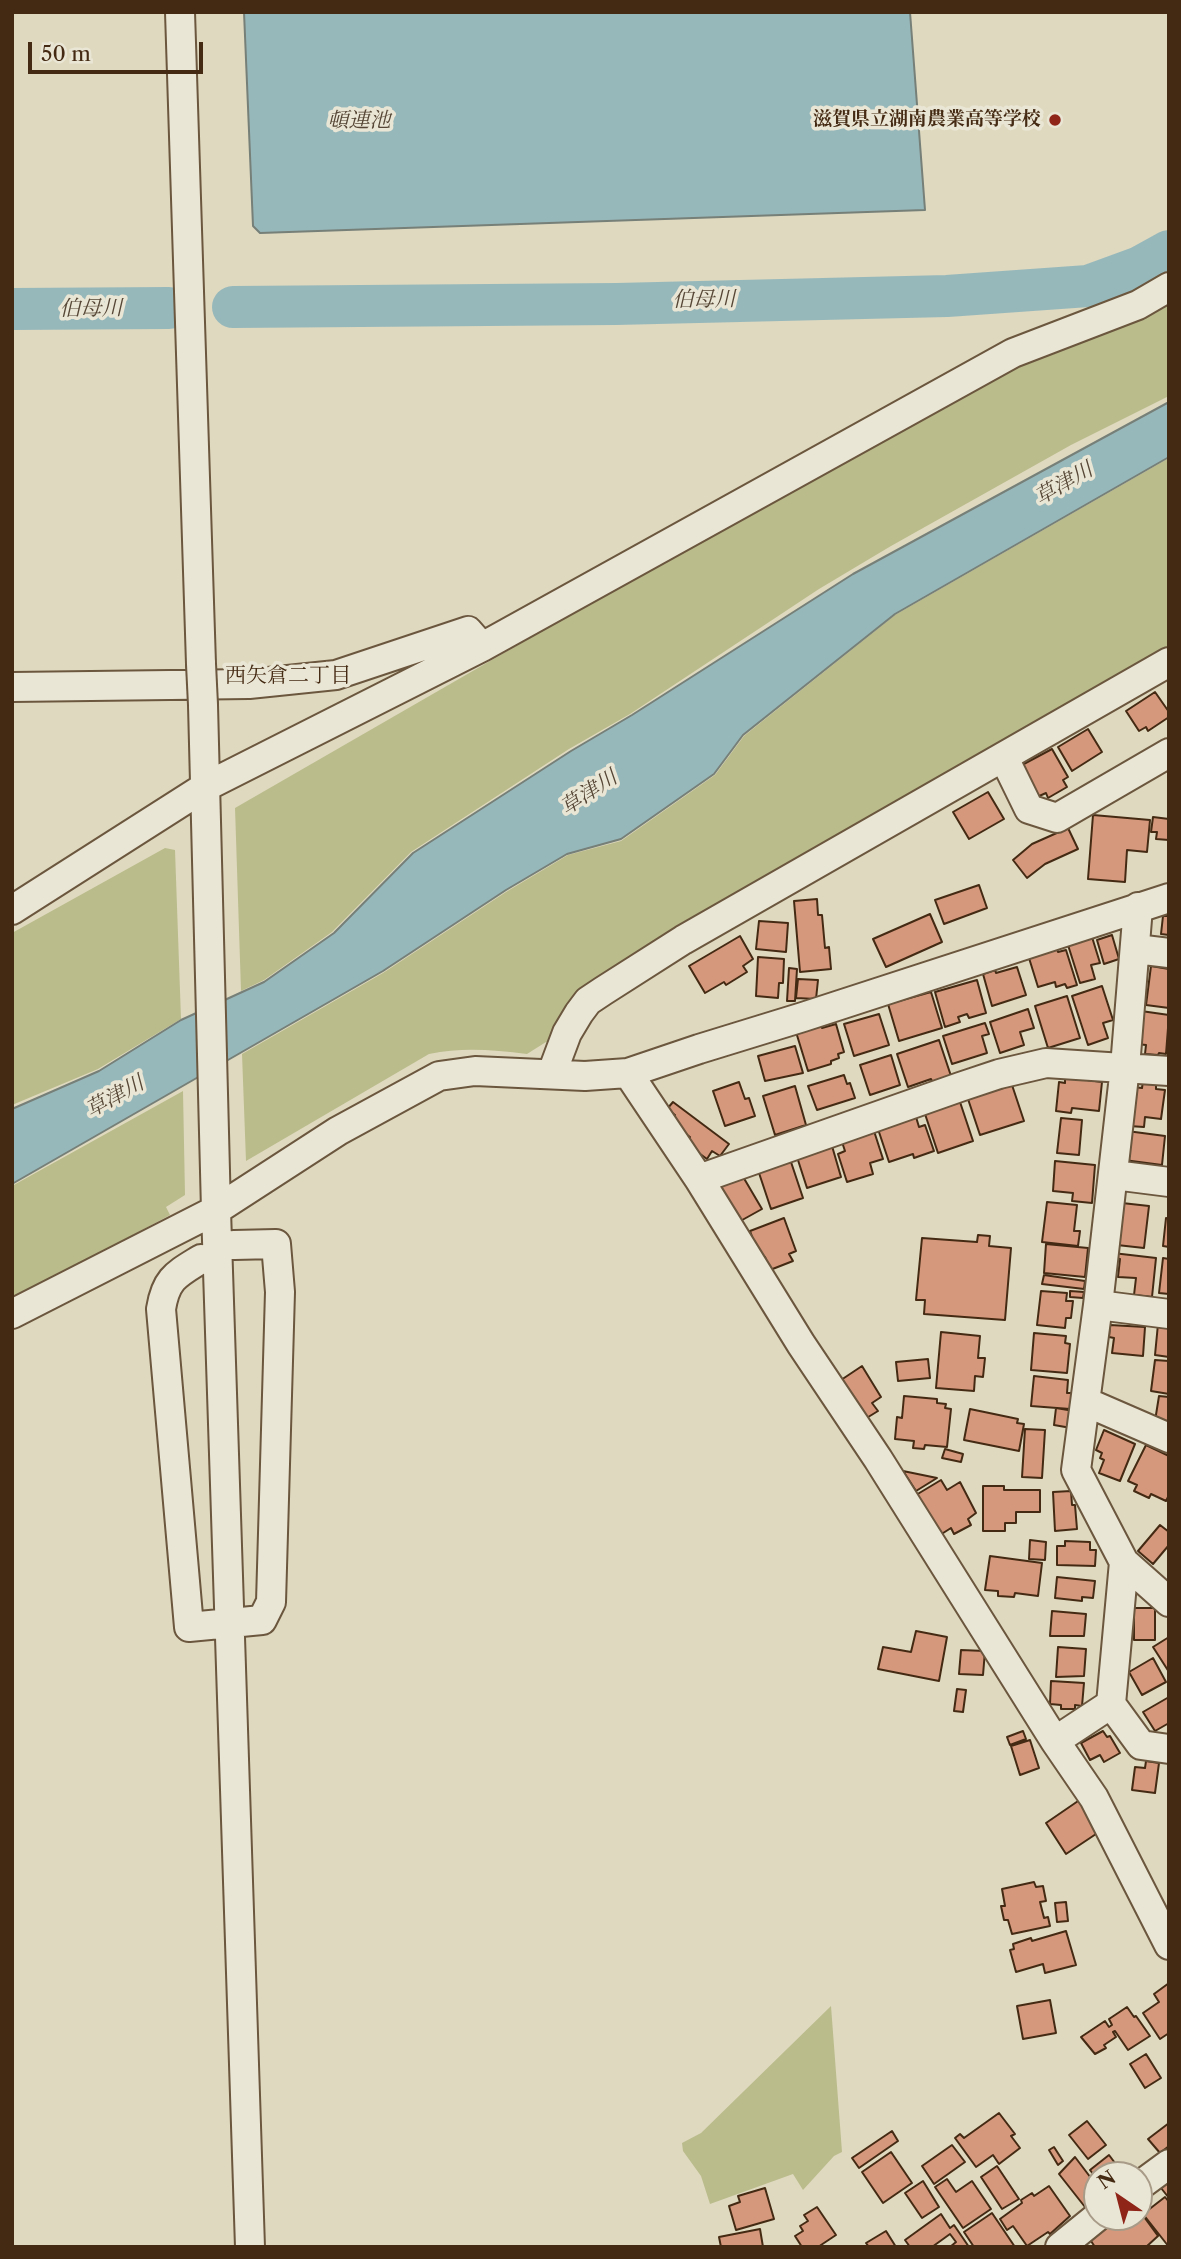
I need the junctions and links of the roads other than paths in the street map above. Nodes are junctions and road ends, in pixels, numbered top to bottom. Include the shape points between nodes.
1 (180, 12) edge
2 (1169, 272) edge
3 (1169, 287) edge
4 (1007, 349) junction
5 (475, 639) junction
6 (1169, 663) edge
7 (12, 687) edge
8 (1169, 753) edge
9 (1004, 758) junction
10 (205, 787) junction
11 (1169, 898) edge
12 (1138, 907) junction
13 (12, 909) edge
14 (1136, 949) junction
15 (1169, 953) edge
16 (1125, 1067) junction
17 (1169, 1071) edge
18 (552, 1073) junction
19 (628, 1073) junction
20 (1114, 1175) junction
21 (699, 1179) junction
22 (1169, 1182) edge
23 (216, 1210) junction
24 (234, 1245) dead end
25 (201, 1259) dead end
26 (1098, 1305) junction
27 (12, 1314) edge
28 (1169, 1314) edge
29 (1086, 1402) junction
30 (1169, 1438) edge
31 (1124, 1562) junction
32 (1169, 1602) edge
33 (230, 1624) junction
34 (1111, 1704) junction
35 (1055, 1741) junction
36 (1169, 1749) edge
37 (1169, 1945) edge
38 (1169, 2164) edge
39 (1153, 2176) edge
40 (1083, 2228) edge
41 (250, 2247) edge
42 (1060, 2247) edge

1 - 10 street, bridge
2 - 4 street via 1130,295
3 - 4 street via 1138,305
4 - 5 street
5 - 7 street via 336,675 249,684
5 - 10 street
6 - 9 street
8 - 9 street via 1057,818 1029,809
9 - 18 street via 683,940 603,991 579,1013
10 - 13 street
10 - 23 street
11 - 12 street
12 - 14 street
12 - 19 street
14 - 15 street
14 - 16 street
16 - 17 street
16 - 20 street
16 - 21 street via 1046,1063 999,1074
18 - 19 street
18 - 23 street via 475,1071 439,1076 338,1131
19 - 21 street
20 - 22 street
20 - 26 street
21 - 35 street
23 - 27 street
23 - 33 street
24 - 33 street via 276,1244 280,1292 271,1602 262,1620
25 - 33 street via 174,1276 164,1292 162,1309 189,1627
26 - 28 street
26 - 29 street
29 - 30 street
29 - 31 street via 1076,1470
31 - 32 street
31 - 34 street
33 - 41 street
34 - 35 street
34 - 36 street via 1141,1745
35 - 37 street via 1094,1798
38 - 39 street
40 - 42 street

